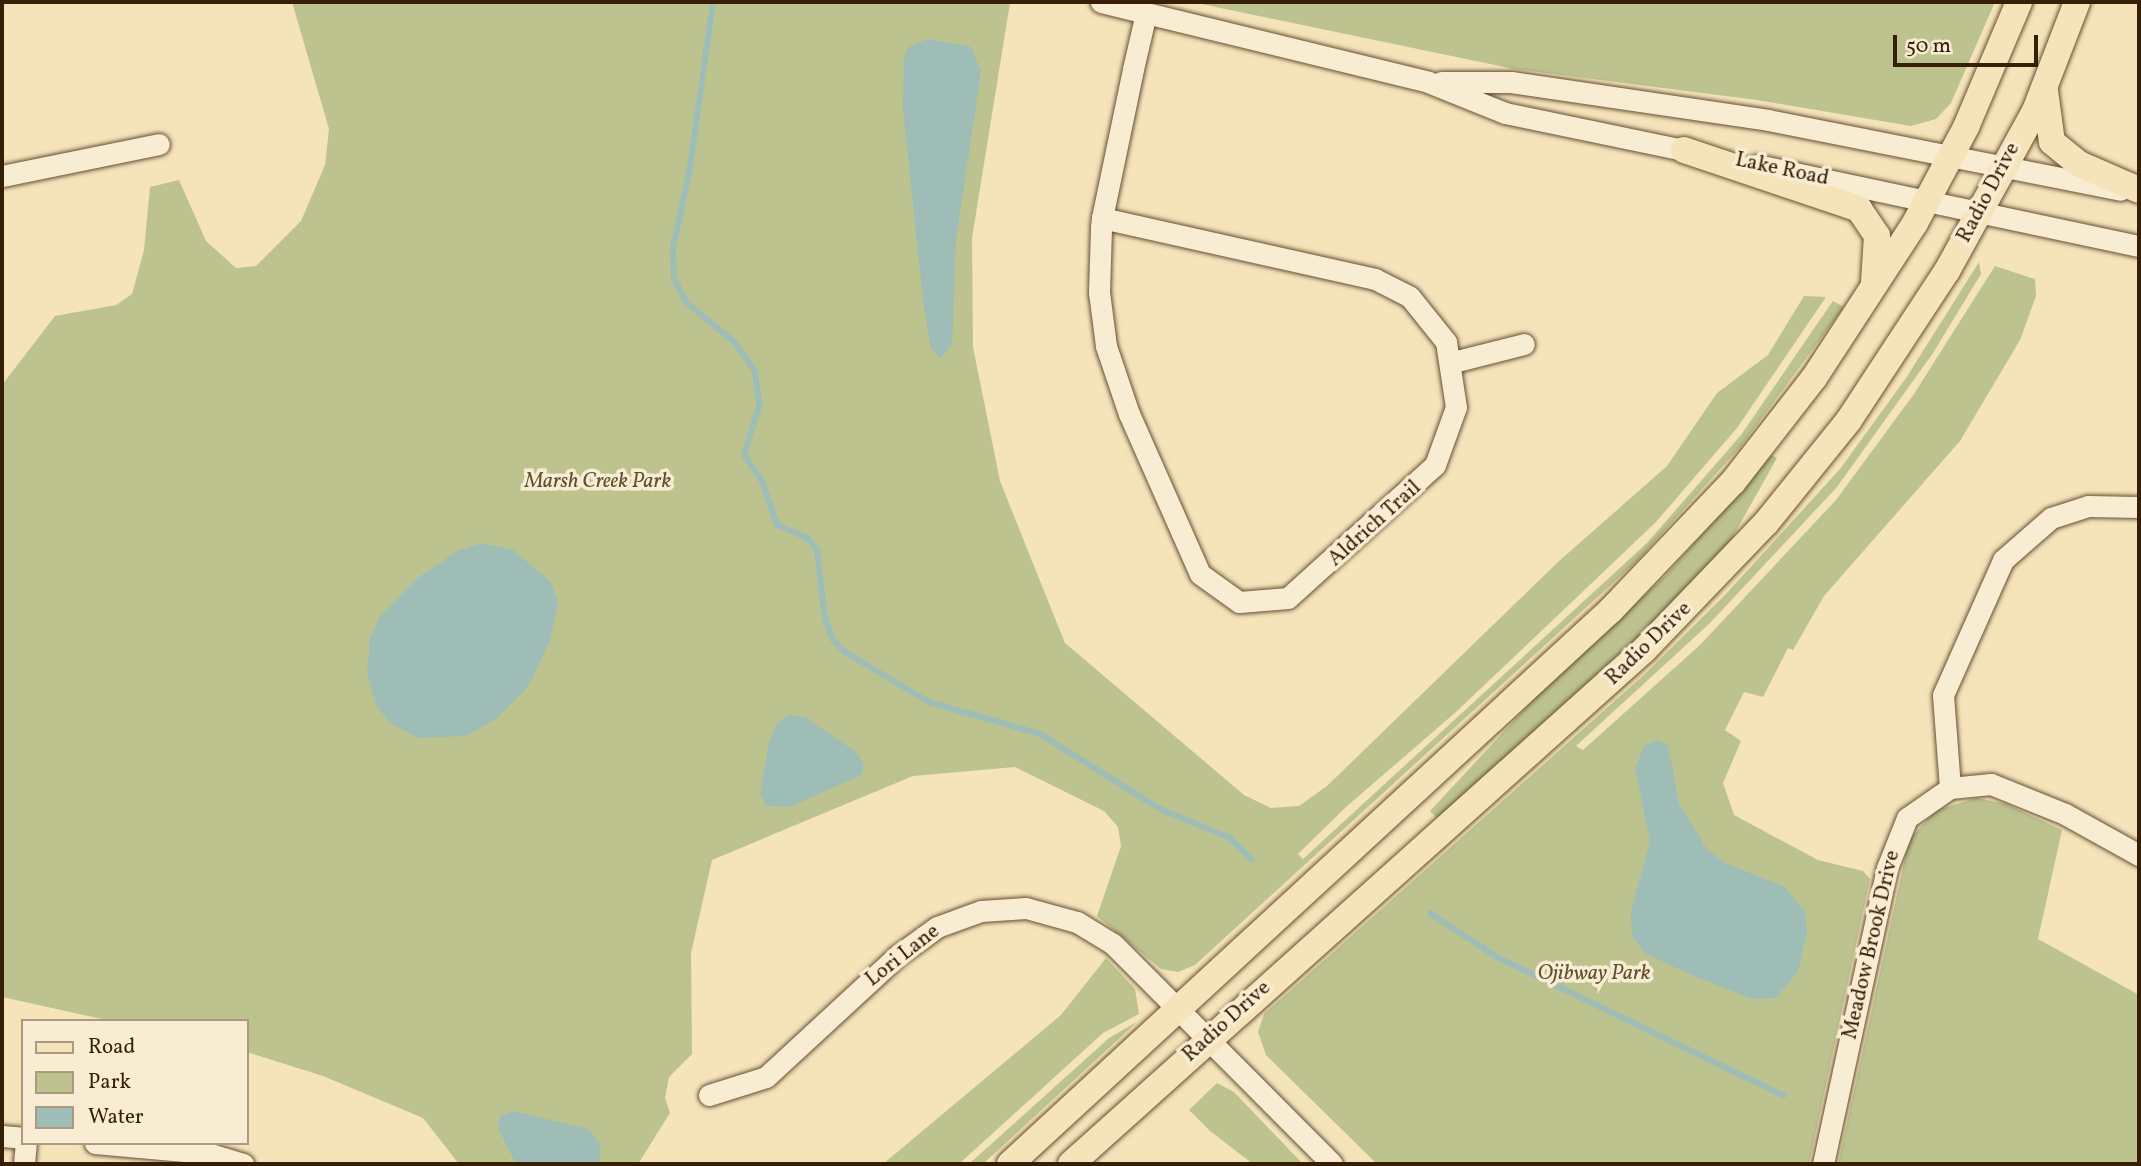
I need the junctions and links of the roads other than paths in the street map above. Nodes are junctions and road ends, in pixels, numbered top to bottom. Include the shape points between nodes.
1 (1101, 2) edge
2 (2019, 2) edge
3 (2077, 2) edge
4 (1146, 13) junction
5 (1428, 82) junction
6 (2045, 85) junction
7 (159, 144) dead end
8 (1684, 150) junction
9 (1952, 154) junction
10 (2004, 166) junction
11 (2, 176) edge
12 (2139, 192) edge
13 (1927, 200) junction
14 (1980, 211) junction
15 (1102, 218) junction
16 (2139, 246) edge
17 (1864, 306) junction
18 (1524, 344) dead end
19 (1453, 362) junction
20 (2139, 507) edge
21 (1950, 788) junction
22 (2139, 855) edge
23 (1181, 1009) junction
24 (1210, 1037) junction
25 (709, 1094) dead end
26 (2, 1136) edge
27 (21, 1138) edge
28 (26, 1145) edge
29 (117, 1145) edge
30 (24, 1164) edge
31 (243, 1164) edge
32 (1010, 1164) edge
33 (1071, 1164) edge
34 (1332, 1164) edge
35 (1824, 1164) edge

1 - 4 street, Lake Road
2 - 9 main road, Radio Drive
3 - 6 main road, Radio Drive
4 - 5 street, Lake Road
4 - 15 street, Aldrich Trail
5 - 8 street, Lake Road via 1505,113
5 - 9 street, Lake Road via 1511,82 1801,125
6 - 10 main road, Radio Drive
6 - 12 main road via 2052,142 2080,164
7 - 11 street
8 - 13 street, Lake Road
8 - 17 main road via 1859,209 1871,222 1879,249
9 - 10 street, Lake Road
9 - 13 main road, Radio Drive
10 - 12 street, Lake Road
10 - 14 main road, Radio Drive
13 - 14 street, Lake Road
13 - 17 main road, Radio Drive
14 - 16 street, Lake Road
14 - 24 main road, Radio Drive via 1849,420 1707,589 1570,718
15 - 19 street, Aldrich Trail via 1387,284 1427,314
15 - 19 street, Aldrich Trail via 1099,302 1115,378 1197,570 1234,600 1266,604 1296,594 1422,481 1451,429 1456,396
17 - 23 main road, Radio Drive via 1768,440 1674,548
18 - 19 street
20 - 21 street via 2088,506 2051,518 2003,560 1943,695
21 - 22 street, Meadow Brook Drive via 1991,784 2027,796
21 - 35 street, Meadow Brook Drive via 1907,818 1895,842
23 - 24 street, Lori Lane
23 - 25 street, Lori Lane via 1113,944 1077,922 1026,908 981,911 918,939 766,1077
23 - 32 main road, Radio Drive
24 - 33 main road, Radio Drive
24 - 34 street, Lori Lane
26 - 27 street
28 - 30 street
29 - 31 street via 207,1153

